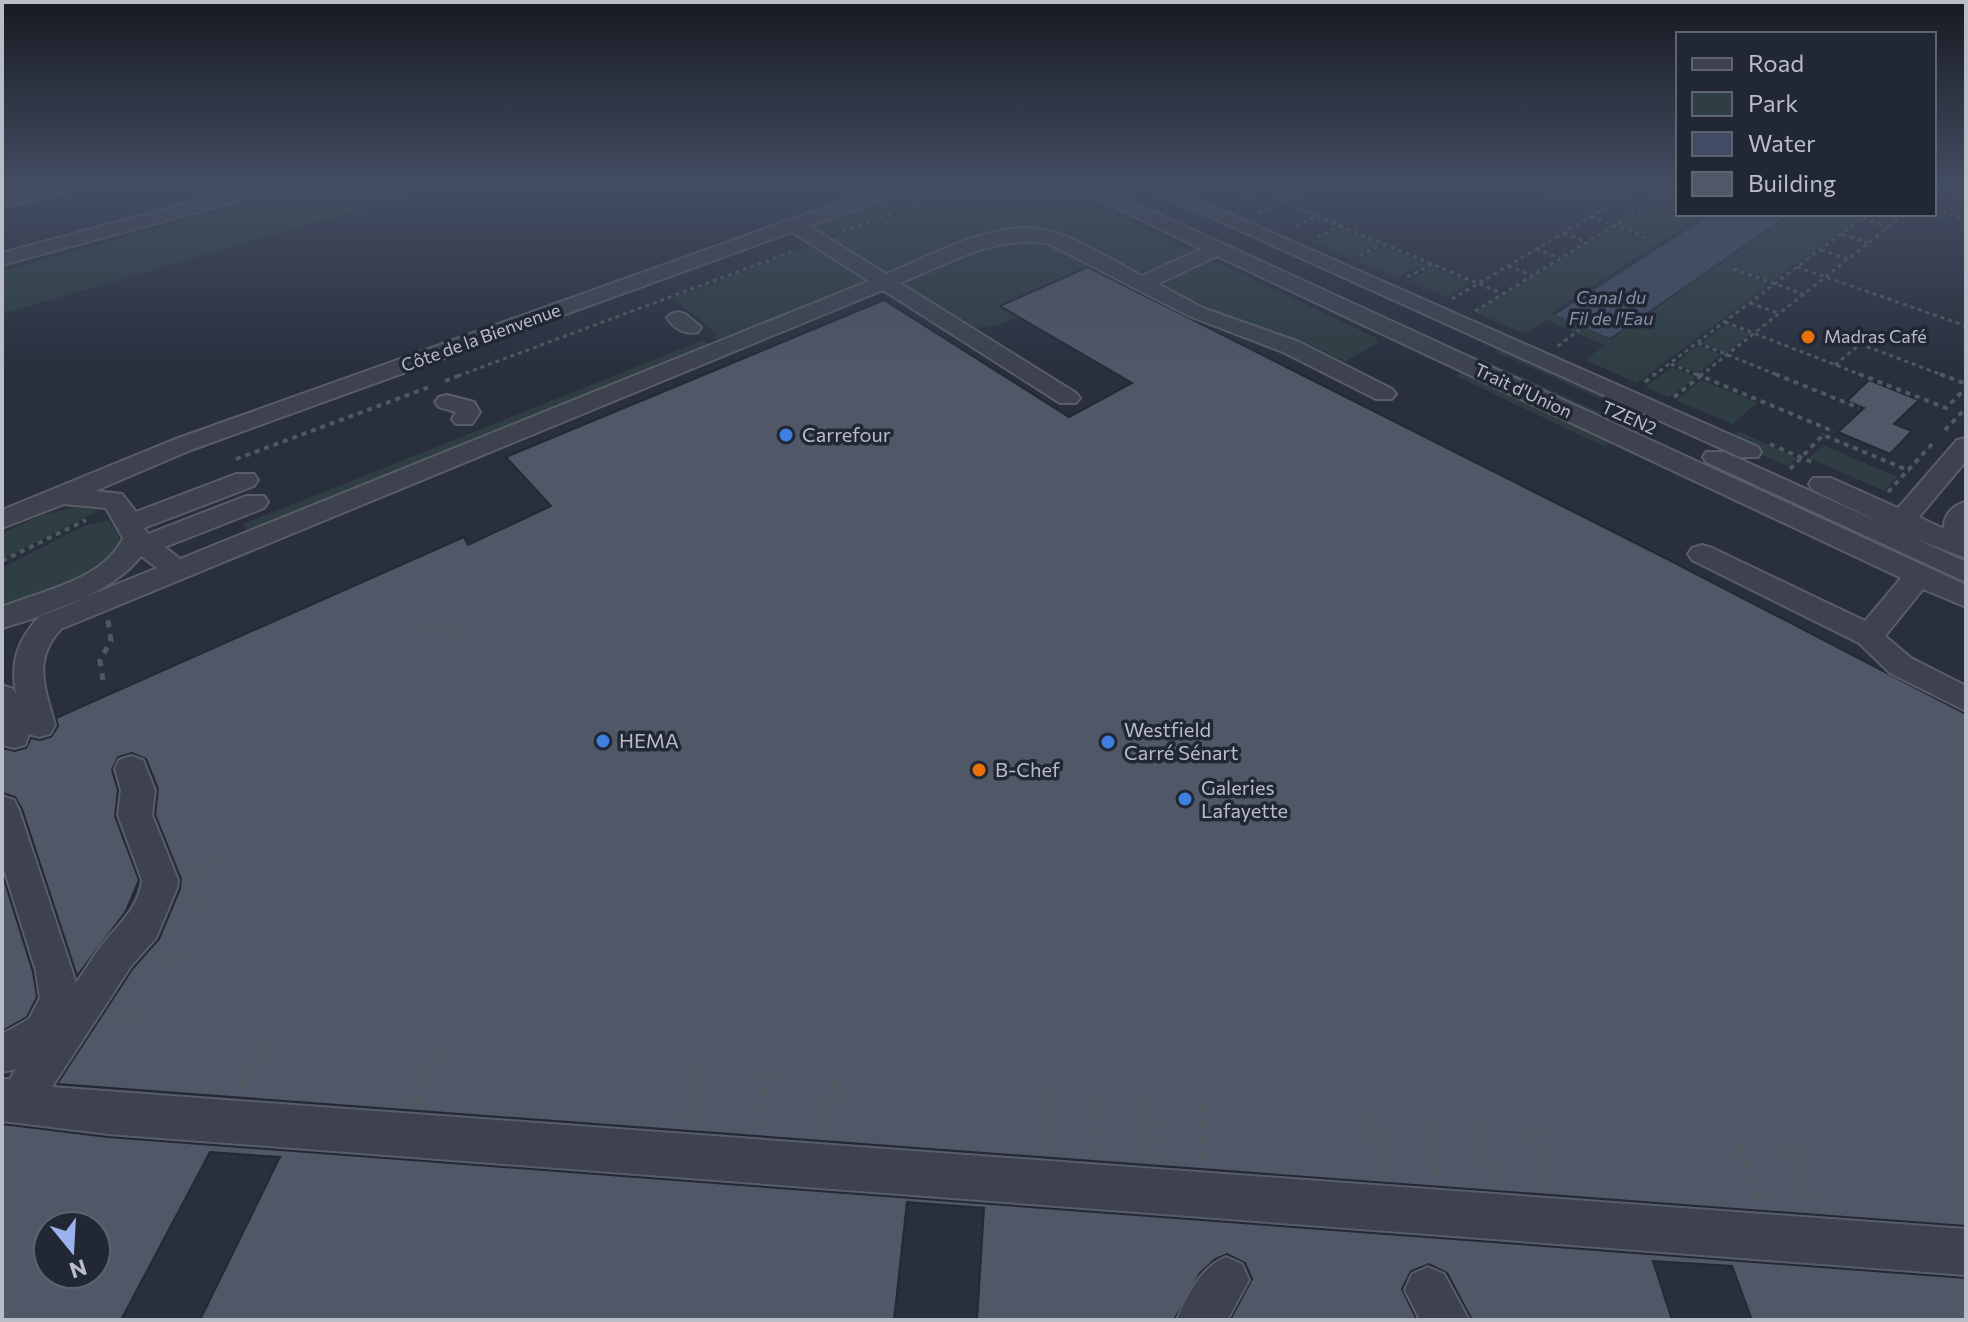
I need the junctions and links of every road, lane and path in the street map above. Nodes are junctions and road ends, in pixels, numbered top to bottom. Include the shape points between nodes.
1 (48, 247) edge
2 (734, 247) edge
3 (806, 247) edge
4 (829, 247) edge
5 (972, 247) edge
6 (1069, 247) edge
7 (1212, 247) edge
8 (1256, 247) edge
9 (1288, 247) edge
10 (1379, 247) edge
11 (1390, 247) edge
12 (1539, 247) edge
13 (1578, 247) edge
14 (1824, 247) edge
15 (1864, 247) edge
16 (1217, 249) junction
17 (1535, 249) junction
18 (1820, 250) junction
19 (1560, 258) junction
20 (2, 259) edge
21 (1848, 259) junction
22 (1352, 261) dead end
23 (1432, 264) junction
24 (1507, 265) junction
25 (1797, 267) junction
26 (1733, 269) dead end
27 (1531, 275) junction
28 (1825, 276) junction
29 (886, 282) junction
30 (1400, 282) dead end
31 (1478, 283) junction
32 (1142, 284) junction
33 (1774, 284) junction
34 (1502, 293) junction
35 (1803, 294) junction
36 (1750, 303) junction
37 (1432, 311) junction
38 (1471, 313) dead end
39 (1779, 314) junction
40 (1725, 322) junction
41 (1966, 326) edge
42 (1579, 330) dead end
43 (1753, 333) junction
44 (1697, 343) junction
45 (1554, 349) dead end
46 (1727, 355) junction
47 (1670, 363) junction
48 (1835, 365) junction
49 (1700, 376) junction
50 (1639, 386) dead end
51 (1966, 386) edge
52 (1384, 394) dead end
53 (1068, 398) dead end
54 (1859, 408) dead end
55 (1966, 408) edge
56 (1656, 411) junction
57 (1823, 435) dead end
58 (1966, 445) edge
59 (243, 481) joint
60 (1887, 493) dead end
61 (60, 497) junction
62 (1966, 510) edge
63 (2, 520) edge
64 (2, 528) edge
65 (132, 528) junction
66 (1904, 533) junction
67 (1966, 549) edge
68 (1702, 554) dead end
69 (2, 561) edge
70 (177, 570) junction
71 (1966, 574) edge
72 (1919, 575) junction
73 (1966, 597) edge
74 (2, 618) edge
75 (426, 625) dead end
76 (468, 635) dead end
77 (1869, 636) junction
78 (2, 697) edge
79 (1966, 699) edge
80 (131, 769) dead end
81 (2, 810) edge
82 (227, 856) dead end
83 (159, 888) junction
84 (269, 1037) dead end
85 (438, 1049) dead end
86 (6, 1054) dead end
87 (702, 1069) dead end
88 (767, 1074) dead end
89 (836, 1079) dead end
90 (1046, 1094) dead end
91 (1098, 1098) dead end
92 (11, 1100) edge
93 (1149, 1102) dead end
94 (1202, 1105) dead end
95 (1372, 1118) dead end
96 (222, 1121) junction
97 (1427, 1122) dead end
98 (1479, 1126) dead end
99 (1533, 1131) dead end
100 (401, 1134) junction
101 (1740, 1146) dead end
102 (1790, 1149) dead end
103 (678, 1155) junction
104 (749, 1160) junction
105 (819, 1166) junction
106 (1041, 1183) junction
107 (1094, 1187) junction
108 (1151, 1191) junction
109 (1205, 1194) junction
110 (1388, 1209) junction
111 (1443, 1213) junction
112 (1499, 1217) junction
113 (1556, 1221) junction
114 (1774, 1237) junction
115 (1826, 1241) junction
116 (1966, 1252) edge
117 (1226, 1280) dead end
118 (1200, 1320) edge

1 - 20 street
2 - 61 street, Côte de la Bienvenue via 182,445
3 - 59 path
4 - 29 street
5 - 29 street
6 - 32 street
7 - 16 street, Trait d'Union
8 - 66 street, TZEN2
9 - 37 street, Trait d'Union
10 - 22 path
11 - 23 path
12 - 17 path
13 - 19 path
14 - 18 path
15 - 21 path
16 - 32 street
16 - 72 street, Trait d'Union
17 - 19 path
17 - 24 path
18 - 21 path
18 - 25 path
19 - 27 path
21 - 28 path
23 - 30 path
23 - 31 path
24 - 27 path
24 - 31 path
25 - 28 path
25 - 33 path
26 - 33 path
27 - 34 path
28 - 35 path
28 - 41 path
29 - 53 street
29 - 70 street via 668,380 556,416
31 - 34 path
31 - 37 path
32 - 52 street via 1196,312 1291,347
33 - 35 path
33 - 36 path
34 - 38 path
35 - 39 path
36 - 39 path
36 - 40 path
37 - 56 street, Trait d'Union
39 - 43 path
40 - 43 path
40 - 44 path
42 - 45 path
43 - 46 path
43 - 48 path
44 - 46 path
44 - 47 path
46 - 49 path
46 - 54 path
47 - 49 path
47 - 50 path
48 - 51 path via 1860,344
48 - 51 path via 1946,408
49 - 56 path
49 - 57 path via 1828,429
55 - 60 path
56 - 66 street, Trait d'Union
58 - 66 street
59 - 65 street
61 - 63 street, Côte de la Bienvenue
61 - 64 street, Côte de la Bienvenue
61 - 65 street via 103,497
62 - 67 street via 1957,520
65 - 69 path
65 - 70 street
65 - 74 street via 130,556 110,573
66 - 67 street, Trait d'Union
66 - 71 street, TZEN2
66 - 72 street
68 - 77 street
70 - 78 street via 74,611 34,637 27,731
71 - 72 street
72 - 73 street, Trait d'Union
72 - 77 street
75 - 76 path
77 - 79 street via 1879,651
80 - 83 street via 138,790 135,815
81 - 86 street via 60,999 43,1033
82 - 83 path
83 - 92 street via 143,926
84 - 96 path
85 - 100 path
87 - 103 path
88 - 104 path
89 - 105 path
90 - 106 path
91 - 107 path
92 - 96 street
93 - 108 path
94 - 109 path
95 - 110 path
96 - 100 street
97 - 111 path
98 - 112 path
99 - 113 path
100 - 103 street
101 - 114 path
102 - 115 path
103 - 104 street
104 - 105 street
105 - 106 street
106 - 107 street
107 - 108 street
108 - 109 street
109 - 110 street
110 - 111 street
111 - 112 street
112 - 113 street
113 - 114 street
114 - 115 street
115 - 116 street
117 - 118 street

